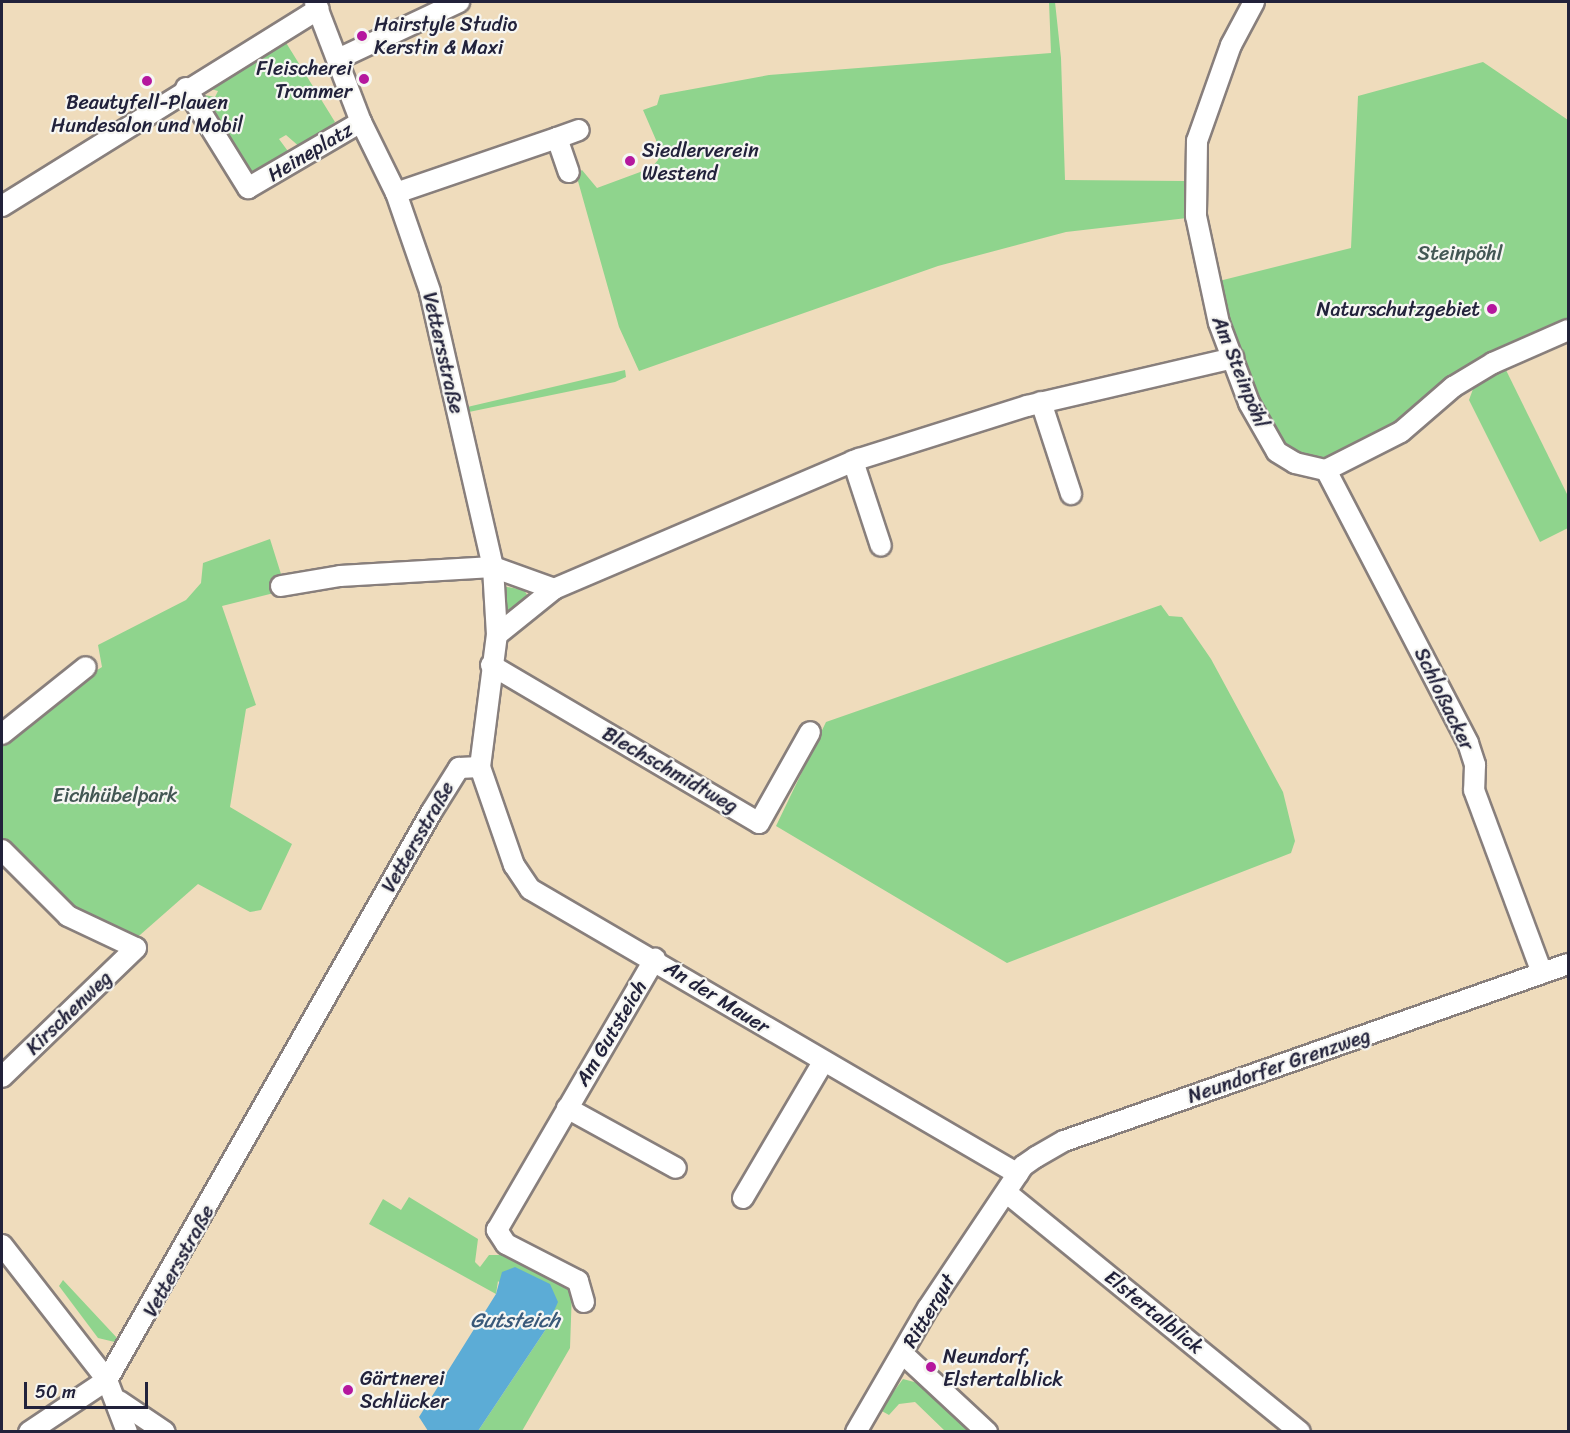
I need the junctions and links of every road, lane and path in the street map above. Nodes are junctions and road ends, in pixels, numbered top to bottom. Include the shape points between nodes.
1 (459, 2) edge
2 (1254, 2) edge
3 (317, 5) edge
4 (338, 59) junction
5 (186, 88) junction
6 (360, 122) junction
7 (579, 130) dead end
8 (557, 138) junction
9 (569, 172) dead end
10 (396, 193) junction
11 (2, 206) edge
12 (1569, 330) edge
13 (1233, 358) junction
14 (1041, 402) junction
15 (853, 461) junction
16 (1326, 470) junction
17 (1071, 494) dead end
18 (881, 546) dead end
19 (493, 567) junction
20 (280, 586) dead end
21 (554, 589) junction
22 (497, 635) junction
23 (491, 665) junction
24 (86, 667) dead end
25 (810, 732) dead end
26 (2, 734) edge
27 (480, 767) junction
28 (2, 849) edge
29 (655, 958) junction
30 (1569, 964) edge
31 (1542, 973) junction
32 (823, 1062) junction
33 (2, 1077) edge
34 (567, 1108) junction
35 (675, 1168) dead end
36 (1018, 1174) junction
37 (1007, 1193) junction
38 (743, 1198) dead end
39 (2, 1245) edge
40 (584, 1302) dead end
41 (903, 1354) junction
42 (107, 1380) junction
43 (119, 1401) junction
44 (29, 1431) edge
45 (127, 1431) edge
46 (165, 1431) edge
47 (856, 1431) edge
48 (987, 1431) edge
49 (1300, 1431) edge

1 - 4 street
2 - 13 street, Am Steinpöhl via 1212,92 1197,151 1196,216 1208,285
3 - 4 street, Heineplatz
3 - 5 street, Heineplatz
4 - 6 street, Heineplatz
5 - 6 street, Heineplatz via 248,188
5 - 11 street
6 - 10 street, Vettersstraße
7 - 8 street
8 - 9 street
8 - 10 street
10 - 19 street, Vettersstraße via 430,291
12 - 16 street via 1493,363 1453,387 1401,432
13 - 14 street
13 - 16 street, Am Steinpöhl via 1277,452 1295,464
14 - 15 street
14 - 17 street
15 - 18 street
15 - 21 street
16 - 31 street, Schloßacker via 1468,743 1475,765 1474,790
19 - 20 street via 340,576
19 - 21 street
19 - 22 street, Vettersstraße
21 - 22 street
22 - 23 street, Vettersstraße
23 - 25 street, Blechschmidtweg via 759,823
23 - 27 street, Vettersstraße
24 - 26 street
27 - 29 street, An der Mauer via 514,865 530,889
27 - 42 street, Vettersstraße via 459,768 432,812
28 - 33 street, Kirschenweg via 68,916 136,948
29 - 32 street, An der Mauer
29 - 34 street, Am Gutsteich
30 - 31 street, Neundorfer Grenzweg
31 - 36 street, Neundorfer Grenzweg via 1064,1141
32 - 36 street, An der Mauer
32 - 38 street
34 - 35 street, Am Gutsteich
34 - 40 street, Am Gutsteich via 497,1230 506,1244 578,1281
36 - 37 street, Neundorfer Grenzweg
37 - 41 street, Rittergut via 928,1308
37 - 49 street, Elstertalblick
39 - 42 street
41 - 47 street, Rittergut
41 - 48 street
42 - 43 street
42 - 44 street
43 - 45 street
43 - 46 street

